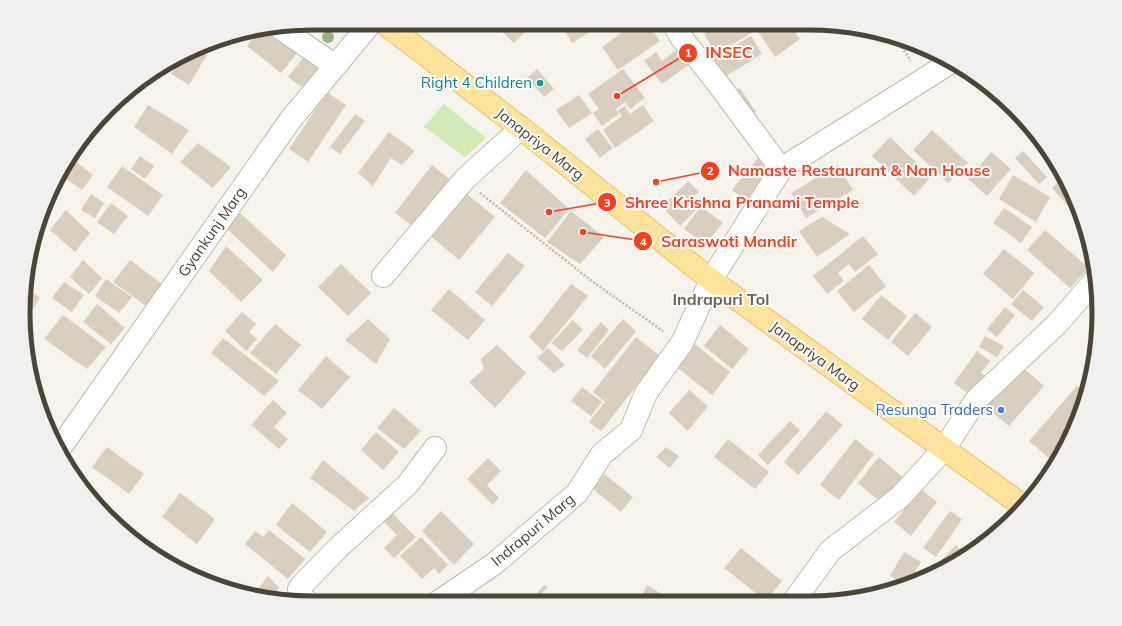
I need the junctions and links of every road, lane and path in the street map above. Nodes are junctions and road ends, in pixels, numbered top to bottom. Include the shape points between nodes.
1 (365, 30) edge
2 (393, 30) edge
3 (677, 30) edge
4 (285, 31) edge
5 (900, 45) edge
6 (334, 65) junction
7 (946, 65) edge
8 (923, 80) junction
9 (521, 128) junction
10 (781, 169) junction
11 (465, 179) junction
12 (383, 276) dead end
13 (711, 280) junction
14 (1091, 285) edge
15 (682, 343) junction
16 (63, 444) edge
17 (435, 448) dead end
18 (944, 449) junction
19 (1019, 503) edge
20 (301, 595) edge
21 (447, 596) edge
22 (798, 596) edge

1 - 6 street, Gyankunj Marg
2 - 9 main road, Janapriya Marg
3 - 10 street
4 - 6 street
5 - 8 path
6 - 16 street, Gyankunj Marg via 291,120
7 - 8 street
8 - 10 street
9 - 11 street
9 - 13 main road, Janapriya Marg
10 - 13 street, Indrapuri Marg
11 - 12 street
11 - 15 path via 489,202 593,282
13 - 15 street, Indrapuri Marg
13 - 18 main road, Janapriya Marg
14 - 18 street via 1057,324 976,400
15 - 21 street, Indrapuri Marg via 646,393 631,430 602,454 577,493 494,564
17 - 20 street via 408,484 302,585 299,589
18 - 19 main road, Janapriya Marg
18 - 22 street via 900,497 830,551

